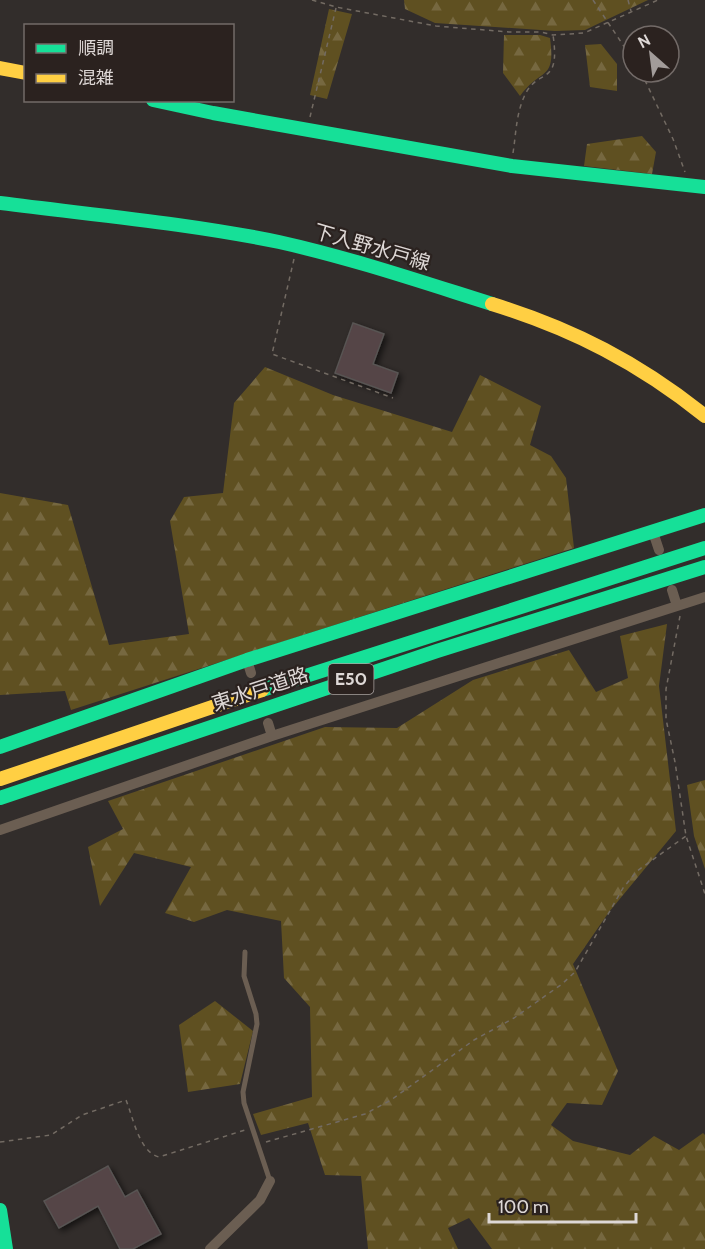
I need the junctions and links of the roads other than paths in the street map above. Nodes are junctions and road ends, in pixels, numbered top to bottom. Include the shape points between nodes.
1 (0, 68) edge
2 (24, 73) edge
3 (163, 102) edge
4 (698, 187) edge
5 (0, 203) edge
6 (705, 416) edge
7 (705, 515) edge
8 (653, 532) junction
9 (705, 548) edge
10 (659, 550) dead end
11 (705, 567) edge
12 (672, 590) dead end
13 (705, 597) edge
14 (677, 606) junction
15 (268, 723) dead end
16 (272, 736) junction
17 (0, 747) edge
18 (0, 778) edge
19 (0, 798) edge
20 (0, 831) edge
21 (245, 952) dead end
22 (270, 1181) joint
23 (0, 1210) edge
24 (6, 1249) edge
25 (210, 1249) edge

1 - 2 main road
3 - 4 main road via 512,166
5 - 6 main road, 下入野水戸線 via 223,232 369,264 560,327 629,363
7 - 8 main road
8 - 10 street
8 - 17 main road
9 - 18 main road, 東水戸道路 / E50
11 - 19 main road, 東水戸道路 / E50 via 437,651
12 - 14 street
13 - 14 street
14 - 16 street
15 - 16 street
16 - 20 street
21 - 22 lane via 244,976 257,1024 243,1103
22 - 25 street via 260,1200
23 - 24 main road

